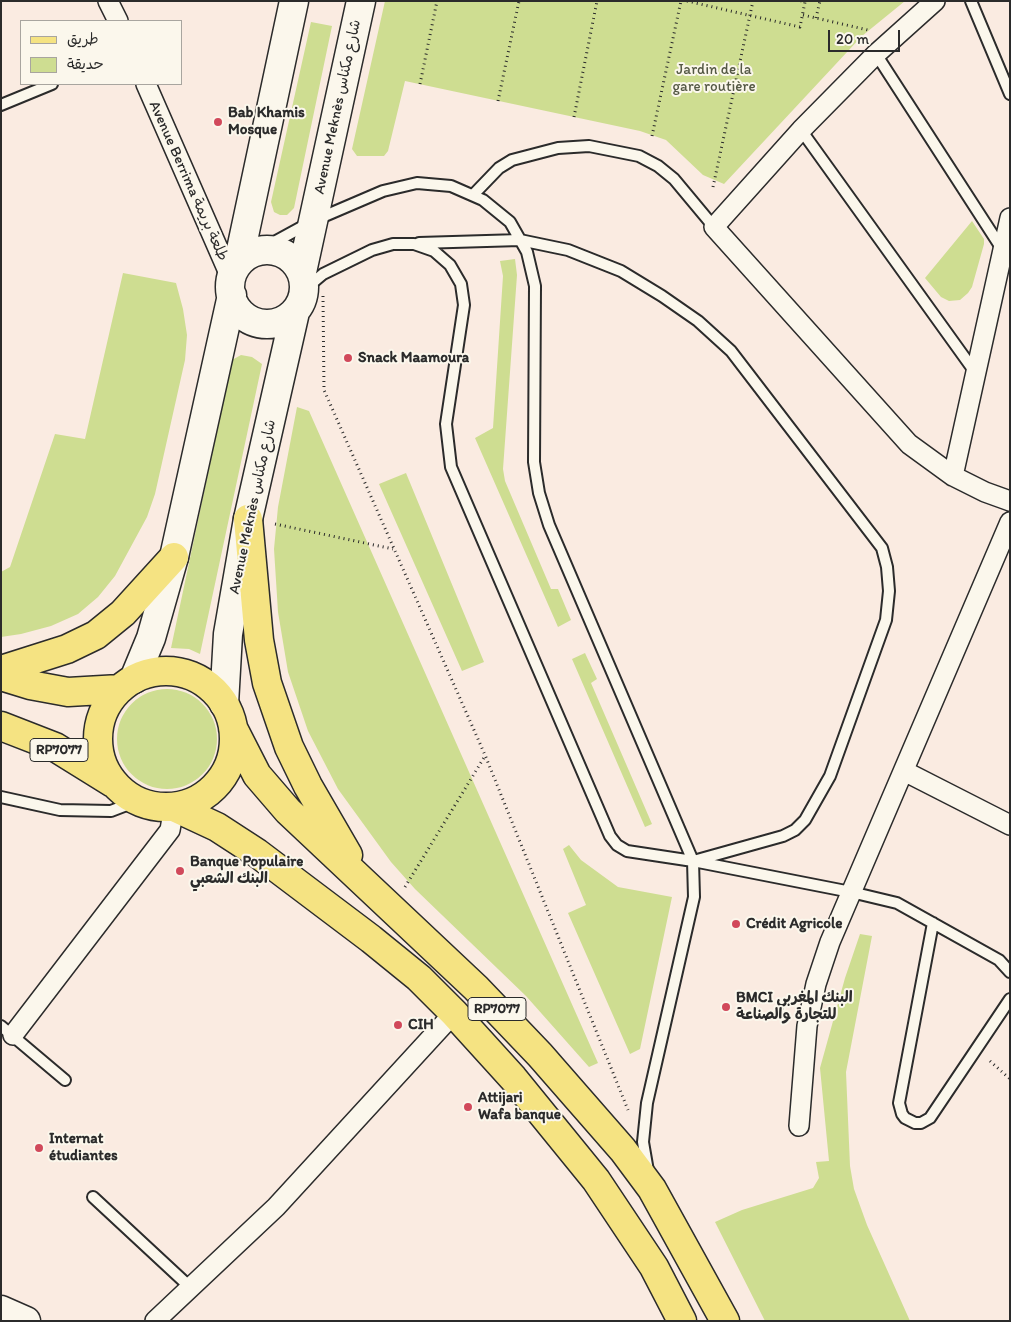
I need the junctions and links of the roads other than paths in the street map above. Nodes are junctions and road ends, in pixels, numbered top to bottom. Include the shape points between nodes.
1 (108, 1) edge
2 (294, 1) edge
3 (361, 1) edge
4 (935, 1) edge
5 (971, 1) edge
6 (118, 20) edge
7 (876, 54) junction
8 (50, 85) edge
9 (146, 85) edge
10 (1010, 94) edge
11 (1, 105) edge
12 (801, 130) junction
13 (472, 195) junction
14 (1010, 218) edge
15 (313, 221) junction
16 (714, 227) junction
17 (520, 240) junction
18 (414, 244) junction
19 (1003, 250) junction
20 (240, 272) junction
21 (306, 287) junction
22 (975, 372) junction
23 (953, 476) junction
24 (1010, 501) edge
25 (258, 521) junction
26 (1010, 522) edge
27 (174, 557) junction
28 (1, 670) edge
29 (1, 676) edge
30 (127, 684) junction
31 (228, 716) junction
32 (1, 726) edge
33 (904, 771) junction
34 (113, 783) junction
35 (1, 797) edge
36 (136, 801) junction
37 (174, 807) junction
38 (1010, 825) edge
39 (693, 861) junction
40 (363, 880) junction
41 (851, 892) junction
42 (933, 923) junction
43 (1010, 972) edge
44 (1010, 999) edge
45 (454, 1013) junction
46 (7, 1031) edge
47 (65, 1080) dead end
48 (799, 1126) dead end
49 (652, 1189) junction
50 (93, 1197) dead end
51 (191, 1288) junction
52 (1, 1310) edge
53 (26, 1321) edge
54 (155, 1321) edge
55 (682, 1321) edge
56 (725, 1321) edge

1 - 6 street
2 - 20 street
3 - 15 street, Avenue Meknès شارع مكناس
4 - 7 street
5 - 10 lane
7 - 12 street
7 - 19 lane
8 - 11 lane
9 - 20 street, Avenue Berrima طلعة بريمة
12 - 16 street
12 - 22 lane
13 - 15 lane via 451,186 417,183 383,191
13 - 16 lane via 499,168 512,160 558,148 589,146 639,156 658,166 674,179
13 - 17 lane via 510,222
14 - 19 street
15 - 20 lane
15 - 21 street, Avenue Meknès شارع مكناس
16 - 23 street via 909,444
17 - 18 lane
17 - 39 lane via 528,252 536,286 534,462 539,493 549,525
17 - 39 lane via 568,250 621,271 698,321 731,351 882,548 889,591 886,620 830,776 805,820 783,836
18 - 21 lane via 393,244 372,250
18 - 39 lane via 434,251 450,265 460,284 464,305 446,424 451,466 610,836 627,851
19 - 22 street
20 - 21 street via 268,250 280,252 293,260
20 - 21 street via 240,310 253,321 275,323 286,319
20 - 27 street
21 - 25 street, Avenue Meknès شارع مكناس
22 - 23 street
23 - 24 street
25 - 31 street, Avenue Meknès شارع مكناس via 228,634
25 - 40 main road via 259,640 267,683 289,747 308,786
26 - 33 street
27 - 28 main road via 123,614 96,635 67,649
27 - 30 street via 152,638
29 - 30 main road, RP7077 via 68,692
30 - 31 main road, RP7077 via 147,674 178,672 196,678 216,693
30 - 34 main road, RP7077 via 113,696 100,721 99,756
31 - 37 main road, RP7077 via 233,746 230,763 220,780 206,794
31 - 40 main road, RP7077 via 257,775 288,811
32 - 34 main road, RP7077 via 55,747
33 - 38 street
33 - 41 street
34 - 36 main road, RP7077
35 - 36 lane via 60,810 111,811
36 - 37 main road, RP7077
37 - 45 main road, RP7077 via 217,827 257,853 371,939
37 - 46 street via 170,830
39 - 41 lane
39 - 49 lane via 694,898 647,1103 644,1142
40 - 49 main road, RP7077 via 476,988 540,1055 623,1150
41 - 42 lane via 897,903
41 - 48 street via 830,942 814,993
42 - 43 lane via 999,960
42 - 44 lane via 899,1103 905,1118 915,1123 930,1118
45 - 51 street via 276,1206
45 - 55 main road, RP7077 via 513,1078 596,1180 654,1267
46 - 47 lane
49 - 56 main road, RP7077
50 - 51 lane
51 - 54 street
52 - 53 street

